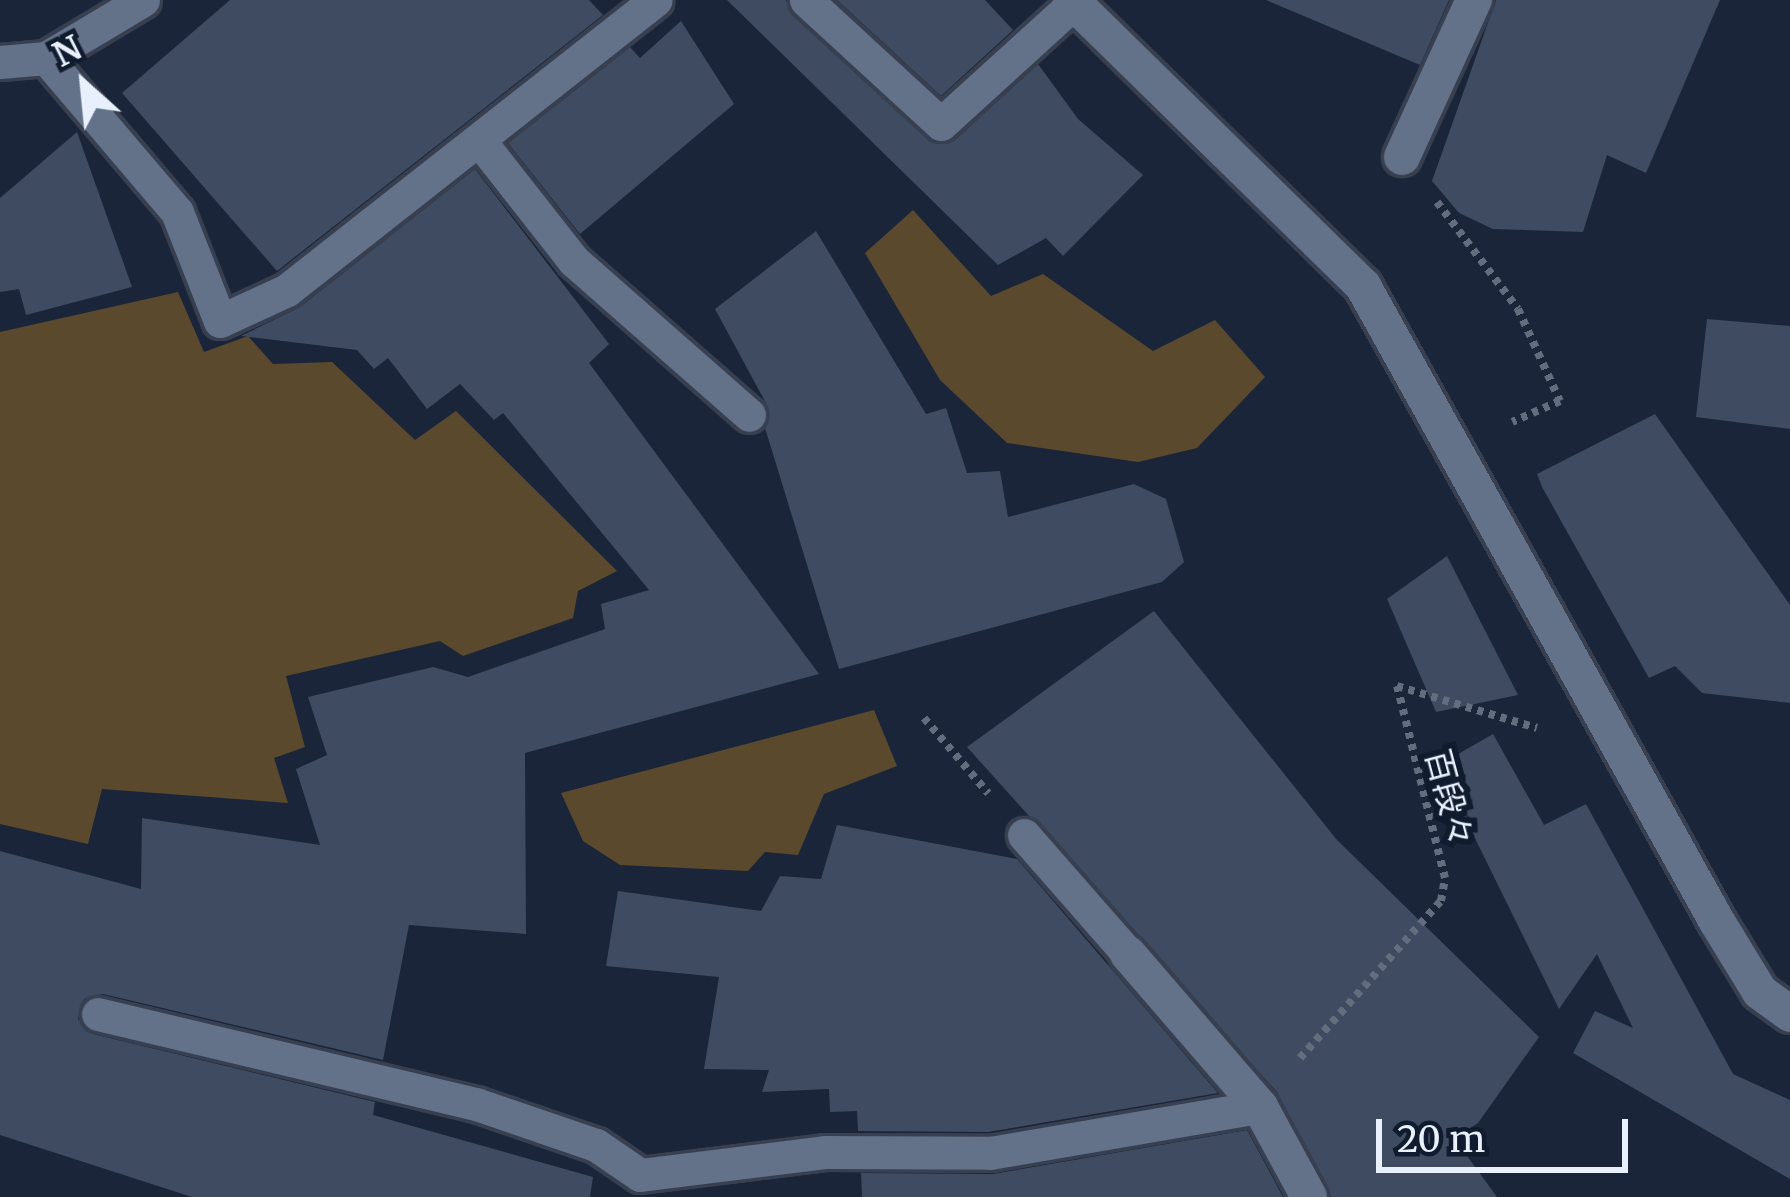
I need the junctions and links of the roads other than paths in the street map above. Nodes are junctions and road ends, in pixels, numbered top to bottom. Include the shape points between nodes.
1 (143, 0) edge
2 (656, 0) edge
3 (806, 0) edge
4 (1474, 0) edge
5 (1072, 2) edge
6 (46, 58) junction
7 (0, 62) edge
8 (479, 140) junction
9 (1402, 157) road end
10 (749, 415) dead end
11 (1024, 836) road end
12 (1128, 954) joint
13 (98, 1014) dead end
14 (1790, 1014) edge
15 (1260, 1107) junction
16 (634, 1186) edge
17 (1309, 1197) edge

1 - 6 lane
2 - 8 lane
3 - 5 lane via 941,124
4 - 9 street
5 - 14 street via 1364,286 1716,920 1760,992
6 - 7 lane
6 - 8 lane via 177,212 220,321 287,290
8 - 10 lane via 574,261
11 - 12 lane
12 - 15 street
13 - 16 lane via 476,1104 596,1145
15 - 16 lane via 990,1153 825,1152
15 - 17 street

